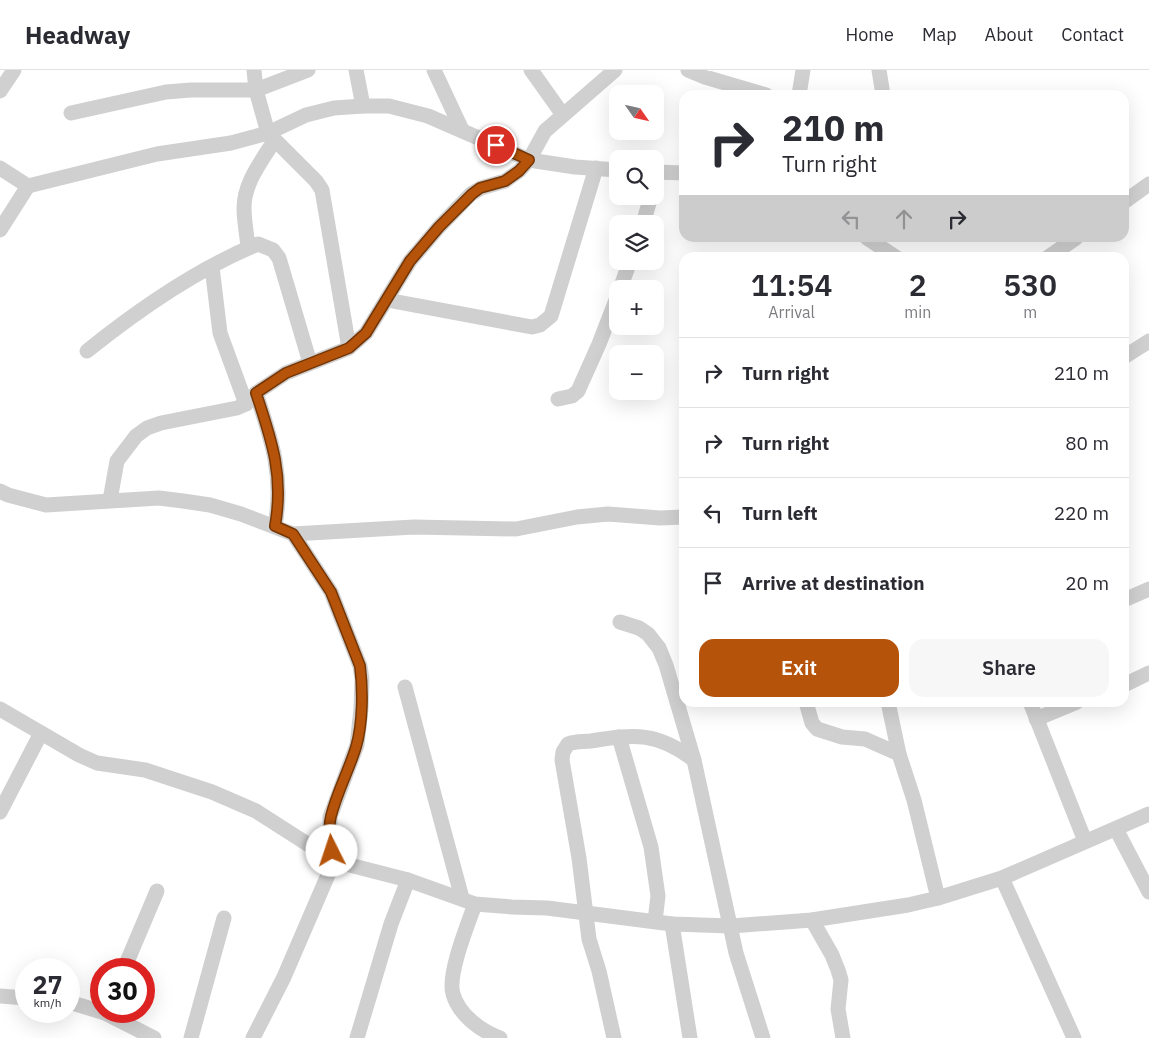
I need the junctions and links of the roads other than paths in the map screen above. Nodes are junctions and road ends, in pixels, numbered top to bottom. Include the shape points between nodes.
1 (14, 70) edge
2 (254, 70) edge
3 (308, 70) edge
4 (356, 70) edge
5 (434, 70) edge
6 (531, 70) edge
7 (615, 70) edge
8 (688, 70) edge
9 (803, 70) edge
10 (879, 70) edge
11 (256, 90) junction
12 (749, 90) edge
13 (800, 90) edge
14 (882, 90) edge
15 (0, 91) edge
16 (363, 106) junction
17 (71, 113) dead end
18 (564, 115) junction
19 (462, 130) junction
20 (271, 137) junction
21 (529, 160) junction
22 (0, 168) edge
23 (596, 168) junction
24 (609, 169) edge
25 (679, 174) edge
26 (664, 175) edge
27 (1149, 184) edge
28 (28, 186) junction
29 (1129, 198) edge
30 (0, 230) edge
31 (875, 242) edge
32 (1070, 242) edge
33 (248, 248) junction
34 (889, 252) edge
35 (1056, 252) edge
36 (212, 267) junction
37 (387, 300) junction
38 (609, 319) edge
39 (1149, 341) edge
40 (349, 348) junction
41 (87, 351) dead end
42 (1129, 353) edge
43 (310, 363) junction
44 (251, 398) junction
45 (558, 399) dead end
46 (0, 491) edge
47 (110, 500) junction
48 (679, 517) edge
49 (275, 526) junction
50 (293, 534) junction
51 (1149, 589) edge
52 (1129, 598) edge
53 (620, 622) dead end
54 (1149, 673) edge
55 (1129, 683) edge
56 (405, 687) dead end
57 (807, 707) edge
58 (889, 707) edge
59 (1032, 707) edge
60 (1065, 707) edge
61 (0, 709) edge
62 (1036, 719) junction
63 (41, 733) junction
64 (619, 736) junction
65 (899, 754) junction
66 (694, 760) junction
67 (0, 812) edge
68 (1149, 814) edge
69 (1116, 829) junction
70 (1085, 841) junction
71 (334, 860) junction
72 (1002, 878) junction
73 (408, 880) junction
74 (157, 891) dead end
75 (1149, 892) edge
76 (938, 898) junction
77 (468, 901) junction
78 (584, 912) junction
79 (224, 918) dead end
80 (812, 920) junction
81 (654, 921) junction
82 (672, 924) junction
83 (731, 926) junction
84 (129, 958) edge
85 (0, 996) edge
86 (15, 997) edge
87 (126, 1023) edge
88 (154, 1038) edge
89 (191, 1038) edge
90 (254, 1038) edge
91 (357, 1038) edge
92 (500, 1038) edge
93 (614, 1038) edge
94 (690, 1038) edge
95 (763, 1038) edge
96 (843, 1038) edge
97 (1074, 1038) edge

1 - 15 street
2 - 11 street
3 - 11 street
4 - 16 street
5 - 19 street
6 - 18 street
7 - 18 street
8 - 12 street
9 - 13 street
10 - 14 street
11 - 17 street via 166,92
11 - 20 street
16 - 19 street via 389,106 428,116
16 - 20 street via 334,108 306,115
18 - 21 street via 545,131
19 - 21 street
20 - 28 street via 157,154
20 - 33 street via 246,192 244,208
20 - 40 street via 322,190
21 - 23 street
21 - 37 street via 505,181 480,188 472,194 410,261
22 - 28 street
23 - 24 street
23 - 37 street via 551,316 540,325 532,327
25 - 26 street
27 - 29 street
28 - 30 street
31 - 34 street
32 - 35 street
33 - 36 street
33 - 43 street via 258,244 266,246 279,258
36 - 41 street via 150,302
36 - 44 street via 220,333
37 - 40 street via 366,333
38 - 45 street via 578,391
39 - 42 street
40 - 43 street
43 - 44 street via 286,373
44 - 47 street via 226,411 147,428 136,436 117,461
44 - 49 street via 271,436 279,484
46 - 47 street via 46,505
47 - 49 street via 159,498 192,502
48 - 50 street via 608,514 516,529 414,527
49 - 50 street
50 - 71 street via 331,592 362,679 357,745 330,817
51 - 52 street
53 - 66 street via 639,628 659,648
54 - 55 street
56 - 77 street
57 - 65 street via 817,729 842,737 864,739
58 - 65 street
59 - 62 street
60 - 62 street
61 - 63 street
62 - 70 street
63 - 67 street
63 - 71 street via 97,763 145,770 212,792 256,811
64 - 66 street via 661,740
64 - 78 street via 590,742 576,741 568,744 563,752
64 - 81 street via 653,857 658,896
65 - 76 street
66 - 83 street
68 - 69 street
69 - 70 street
69 - 75 street
70 - 72 street
71 - 73 street
71 - 90 street
72 - 76 street
72 - 97 street
73 - 77 street
73 - 91 street via 391,924
74 - 84 street
76 - 80 street
77 - 78 street via 512,908
77 - 92 street via 452,978 453,993 461,1010 474,1023 486,1033
78 - 81 street
78 - 93 street
79 - 89 street
80 - 83 street
80 - 96 street via 832,954 841,980 838,1009
81 - 82 street
82 - 83 street
82 - 94 street
83 - 95 street via 736,953
85 - 86 street
87 - 88 street

